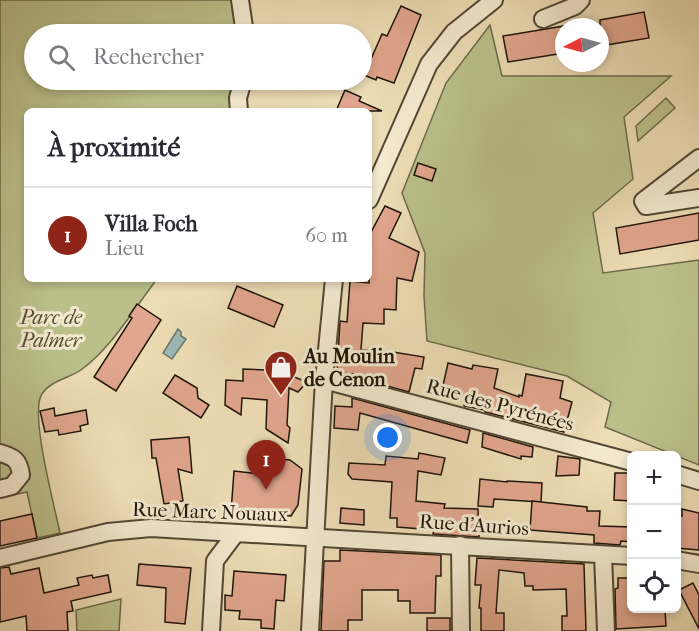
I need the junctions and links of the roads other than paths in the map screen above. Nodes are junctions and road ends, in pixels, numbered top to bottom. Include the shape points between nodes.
1 (240, 0) edge
2 (494, 0) edge
3 (581, 0) edge
4 (543, 19) dead end
5 (244, 24) edge
6 (240, 90) edge
7 (239, 108) edge
8 (699, 158) edge
9 (372, 193) edge
10 (699, 198) edge
11 (334, 282) edge
12 (324, 380) junction
13 (0, 453) edge
14 (627, 461) edge
15 (681, 476) edge
16 (699, 481) edge
17 (0, 489) edge
18 (236, 532) junction
19 (315, 537) junction
20 (460, 545) junction
21 (603, 555) junction
22 (627, 556) edge
23 (0, 558) edge
24 (681, 561) edge
25 (699, 564) edge
26 (211, 631) edge
27 (310, 631) edge
28 (461, 631) edge
29 (606, 631) edge

1 - 5 street
2 - 9 street via 454,32 429,64
3 - 4 street
6 - 7 street
8 - 10 street via 643,201 646,206
11 - 12 street
12 - 14 street, Rue des Pyrénées
12 - 19 street
13 - 17 street via 13,457 21,475 12,486
15 - 16 street
18 - 19 street, Rue Marc Nouaux
18 - 23 street, Rue Marc Nouaux via 151,528 108,532
18 - 26 street via 215,561
19 - 20 street, Rue d'Aurios
19 - 27 street
20 - 21 street, Rue d'Aurios
20 - 28 street
21 - 22 street, Rue d'Aurios
21 - 29 street
24 - 25 street

